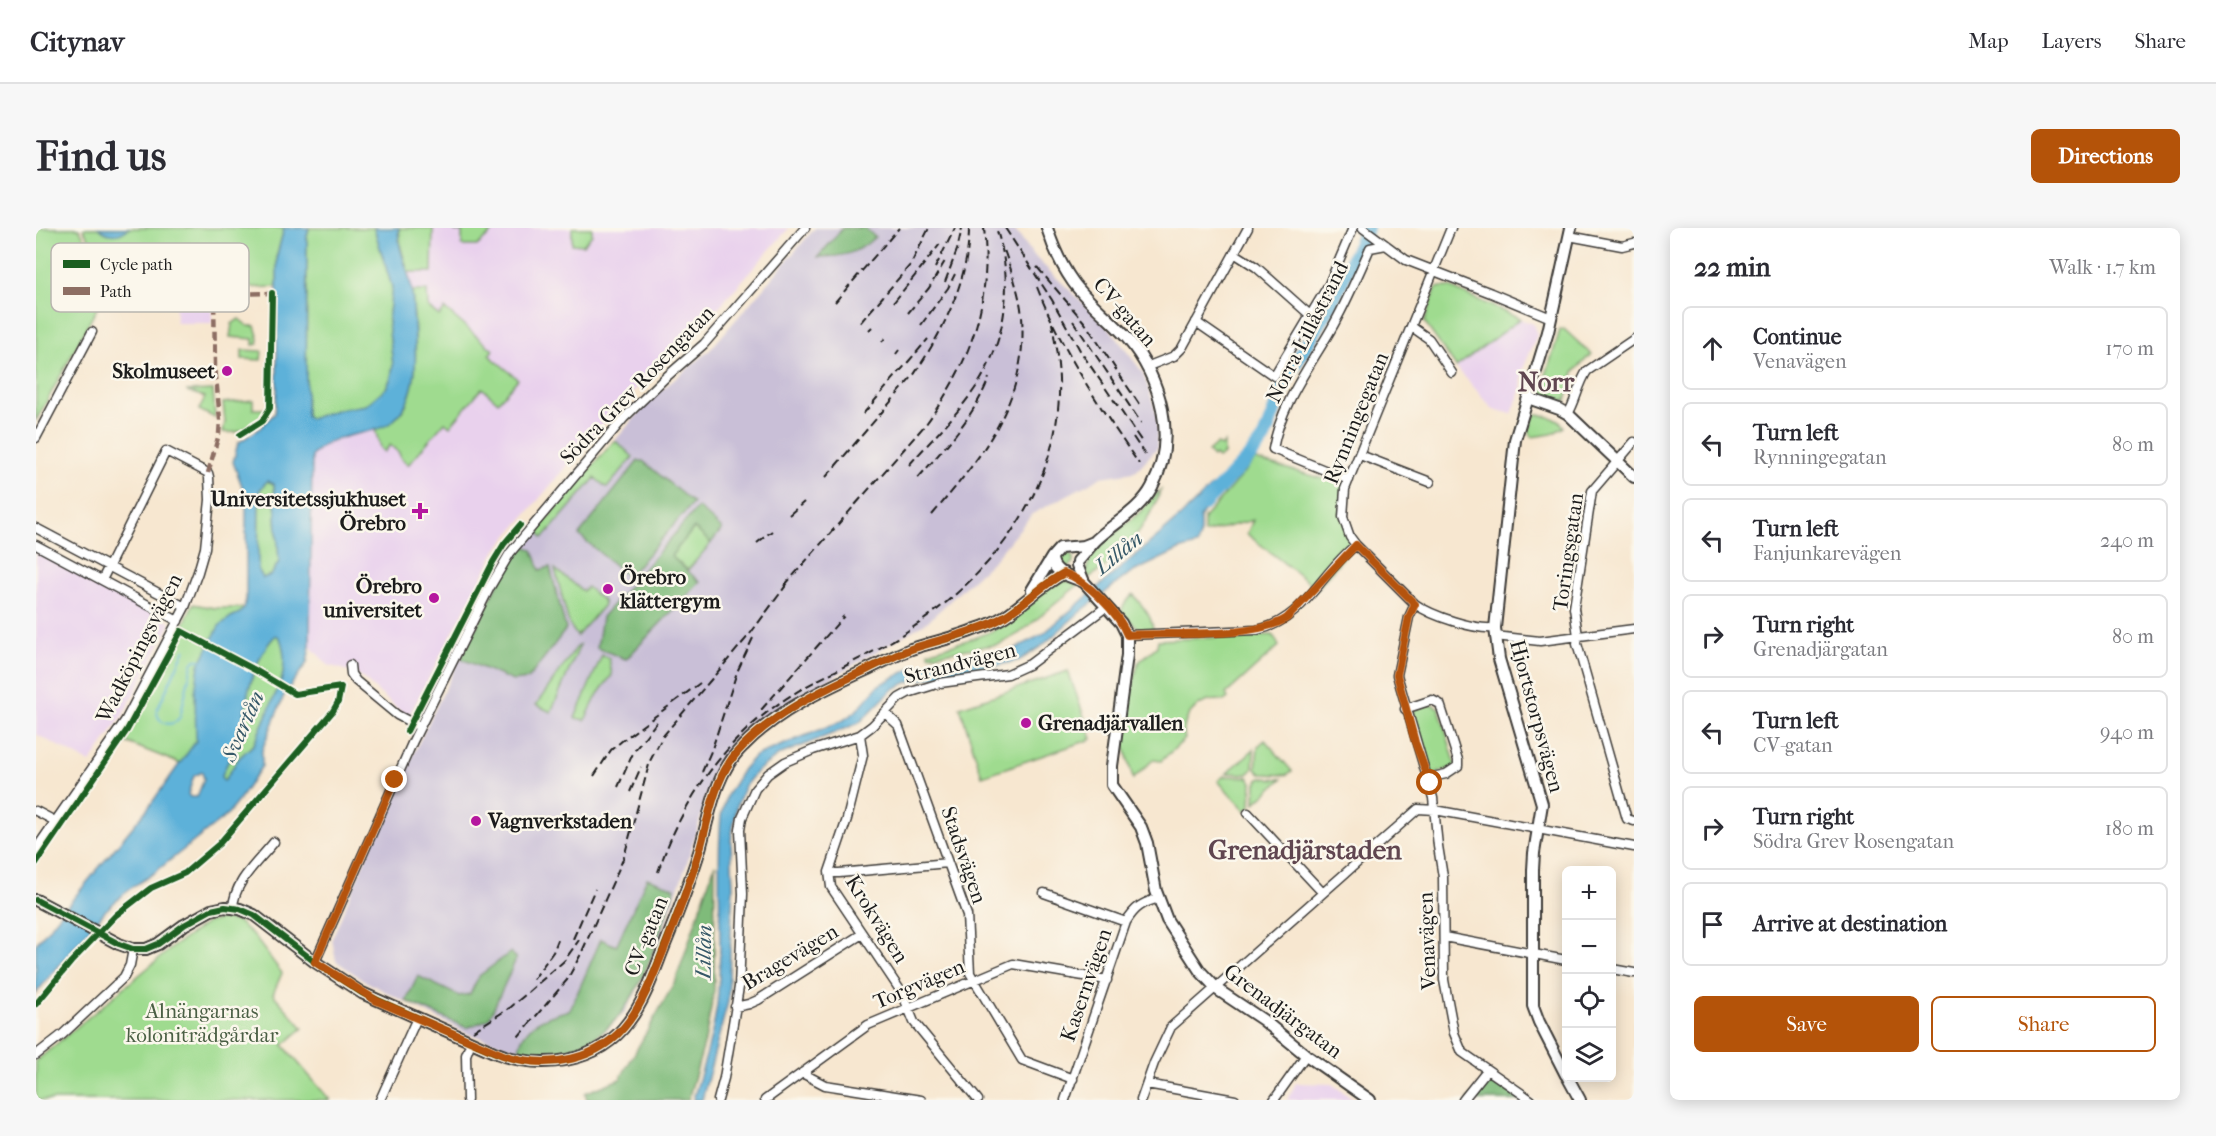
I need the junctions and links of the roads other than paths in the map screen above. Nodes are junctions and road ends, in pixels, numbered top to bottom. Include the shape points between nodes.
1 (805, 228) edge
2 (1047, 228) edge
3 (1248, 228) edge
4 (1353, 228) edge
5 (1451, 228) edge
6 (1367, 231) edge
7 (1570, 232) edge
8 (1634, 243) edge
9 (1386, 245) junction
10 (1234, 253) junction
11 (1433, 271) junction
12 (1310, 315) junction
13 (1551, 318) junction
14 (1196, 322) junction
15 (1412, 327) junction
16 (92, 332) dead end
17 (1634, 339) edge
18 (1146, 367) junction
19 (1452, 373) dead end
20 (1528, 398) junction
21 (1568, 414) junction
22 (36, 438) edge
23 (1634, 442) edge
24 (1360, 455) junction
25 (1617, 461) junction
26 (1634, 477) edge
27 (1349, 480) junction
28 (1430, 482) dead end
29 (36, 528) edge
30 (1095, 541) junction
31 (36, 545) edge
32 (1356, 545) junction
33 (1070, 548) junction
34 (1052, 557) junction
35 (1078, 563) junction
36 (109, 567) junction
37 (1064, 573) junction
38 (102, 580) junction
39 (1088, 586) junction
40 (1025, 600) junction
41 (1104, 604) junction
42 (1415, 604) junction
43 (184, 606) junction
44 (178, 621) junction
45 (1634, 629) edge
46 (1495, 632) junction
47 (1127, 635) junction
48 (1578, 636) junction
49 (350, 665) dead end
50 (1405, 709) junction
51 (885, 713) junction
52 (420, 728) junction
53 (860, 735) junction
54 (1428, 778) junction
55 (1435, 810) junction
56 (36, 811) edge
57 (1248, 813) dead end
58 (1630, 820) edge
59 (55, 821) junction
60 (1538, 830) junction
61 (274, 842) dead end
62 (1634, 847) edge
63 (36, 849) edge
64 (948, 863) junction
65 (829, 872) junction
66 (1322, 892) junction
67 (1044, 893) dead end
68 (1158, 898) junction
69 (36, 900) edge
70 (233, 908) junction
71 (1126, 922) junction
72 (862, 934) junction
73 (1444, 937) junction
74 (134, 949) junction
75 (1533, 954) junction
76 (1562, 959) edge
77 (315, 962) junction
78 (1616, 970) edge
79 (1634, 973) edge
80 (974, 980) junction
81 (1107, 980) junction
82 (1216, 987) junction
83 (735, 1007) junction
84 (908, 1008) junction
85 (417, 1018) junction
86 (471, 1042) junction
87 (36, 1055) edge
88 (1306, 1055) junction
89 (1562, 1066) edge
90 (1487, 1070) junction
91 (802, 1073) junction
92 (1073, 1079) junction
93 (1570, 1082) edge
94 (1147, 1084) junction
95 (862, 1095) edge
96 (380, 1100) edge
97 (467, 1100) edge
98 (718, 1100) edge
99 (765, 1100) edge
100 (921, 1100) edge
101 (978, 1100) edge
102 (1065, 1100) edge
103 (1142, 1100) edge
104 (1235, 1100) edge
105 (1274, 1100) edge
106 (1370, 1100) edge
107 (1463, 1100) edge
108 (1531, 1100) edge
109 (1580, 1100) edge

1 - 52 street, Södra Grev Rosengatan via 704,344 624,418 510,552
2 - 18 street, CV-gatan via 1054,250 1074,283 1128,338
3 - 10 street
4 - 12 street via 1329,284
5 - 11 street, Rynningegatan
6 - 9 street
7 - 8 street via 1622,246
7 - 13 street, Hjortstorpsvägen
9 - 11 street via 1406,260
9 - 27 street, Norra Lillåstrand via 1370,248 1340,312 1299,381 1273,449
10 - 12 street via 1256,267
10 - 14 street
11 - 13 street
11 - 15 street, Rynningegatan
12 - 14 street via 1274,376
13 - 20 street, Hjortstorpsvägen
14 - 18 street via 1174,356
15 - 19 street via 1429,339
15 - 24 street, Rynningegatan
16 - 22 street
17 - 21 street via 1587,371
18 - 30 street, CV-gatan via 1164,416 1161,463 1152,488 1135,509
20 - 21 street
20 - 46 street, Hjortstorpsvägen via 1514,450
21 - 25 street
23 - 25 street, Toringsgatan
24 - 27 street, Rynningegatan
24 - 28 street
25 - 26 street
25 - 48 street, Toringsgatan via 1592,491 1574,608
27 - 32 street, Rynningegatan via 1343,517
29 - 36 street
30 - 33 street, CV-gatan
30 - 35 street, CV-gatan
31 - 38 street
32 - 42 street, Rynningegatan
32 - 47 street via 1278,624 1257,630
33 - 34 street via 1060,548
33 - 35 street
34 - 37 street via 1055,569
34 - 40 street, CV-gatan
35 - 37 street via 1074,570
35 - 39 street
36 - 38 street
36 - 43 street
36 - 43 street, Wadköpingsvägen via 166,451 200,468 209,477 208,521 202,560
37 - 39 street
37 - 40 street, CV-gatan
38 - 44 street
39 - 41 street
40 - 86 street, CV-gatan via 975,630 910,650 823,690 775,718 738,750 718,784 682,902 653,973 635,1012 607,1043 575,1058 544,1062 510,1058
41 - 47 street
41 - 51 street, Strandvägen via 1042,657 1019,670 921,688 899,698
42 - 46 street
42 - 50 street, Venavägen via 1397,675
43 - 44 street, Wadköpingsvägen
44 - 59 street, Wadköpingsvägen via 125,721
45 - 48 street
46 - 48 street via 1540,641
46 - 60 street, Hjortstorpsvägen via 1499,659 1542,804
47 - 68 street, Grenadjärgatan via 1112,785 1141,827
48 - 58 street, Toringsgatan via 1577,644
49 - 52 street via 356,681 397,715
50 - 54 street, Venavägen
50 - 54 street via 1432,700 1440,704 1443,712 1458,766
51 - 53 street, Strandvägen
51 - 64 street, Stadsvägen via 898,725
52 - 77 street, Södra Grev Rosengatan
53 - 65 street, Krokvägen via 863,755
53 - 83 street, Strandvägen via 785,762 761,781 750,798 739,840 742,914
54 - 55 street, Venavägen
55 - 60 street
55 - 66 street via 1418,809
55 - 73 street, Venavägen via 1443,878
56 - 59 street
57 - 66 street
59 - 63 street, Wadköpingsvägen
60 - 62 street
60 - 75 street, Hjortstorpsvägen via 1533,870
61 - 70 street via 238,885
64 - 65 street
64 - 80 street, Stadsvägen via 967,915 969,973
65 - 72 street, Krokvägen via 831,888
66 - 82 street
67 - 71 street
68 - 71 street, Kasernvägen via 1141,903
68 - 82 street, Grenadjärgatan via 1176,935
69 - 74 street
70 - 74 street via 211,910 153,947
70 - 77 street, CV-gatan via 254,915
71 - 81 street, Kasernvägen
72 - 83 street, Bragevägen via 758,1000
72 - 84 street, Krokvägen
73 - 75 street
73 - 90 street, Venavägen via 1443,980 1456,1038 1462,1052
74 - 87 street via 123,977
75 - 76 street
75 - 89 street, Hjortstorpsvägen via 1535,1013
77 - 85 street, CV-gatan via 362,993
78 - 79 street
80 - 81 street, Torgvägen via 1013,964
80 - 84 street, Torgvägen
80 - 92 street, Stadsvägen via 1022,1060
81 - 92 street, Kasernvägen
82 - 88 street, Grenadjärgatan
82 - 94 street via 1171,1027
83 - 98 street, Strandvägen
84 - 91 street, Torgvägen via 868,1024
84 - 101 street, Krokvägen via 914,1022
85 - 86 street, CV-gatan
85 - 96 street
86 - 97 street via 466,1055
88 - 105 street
88 - 106 street, Grenadjärgatan
90 - 107 street
90 - 108 street, Venavägen
91 - 95 street via 825,1085
91 - 99 street, Torgvägen
92 - 102 street, Kasernvägen
93 - 109 street, Hjortstorpsvägen
94 - 103 street
94 - 104 street
95 - 100 street

